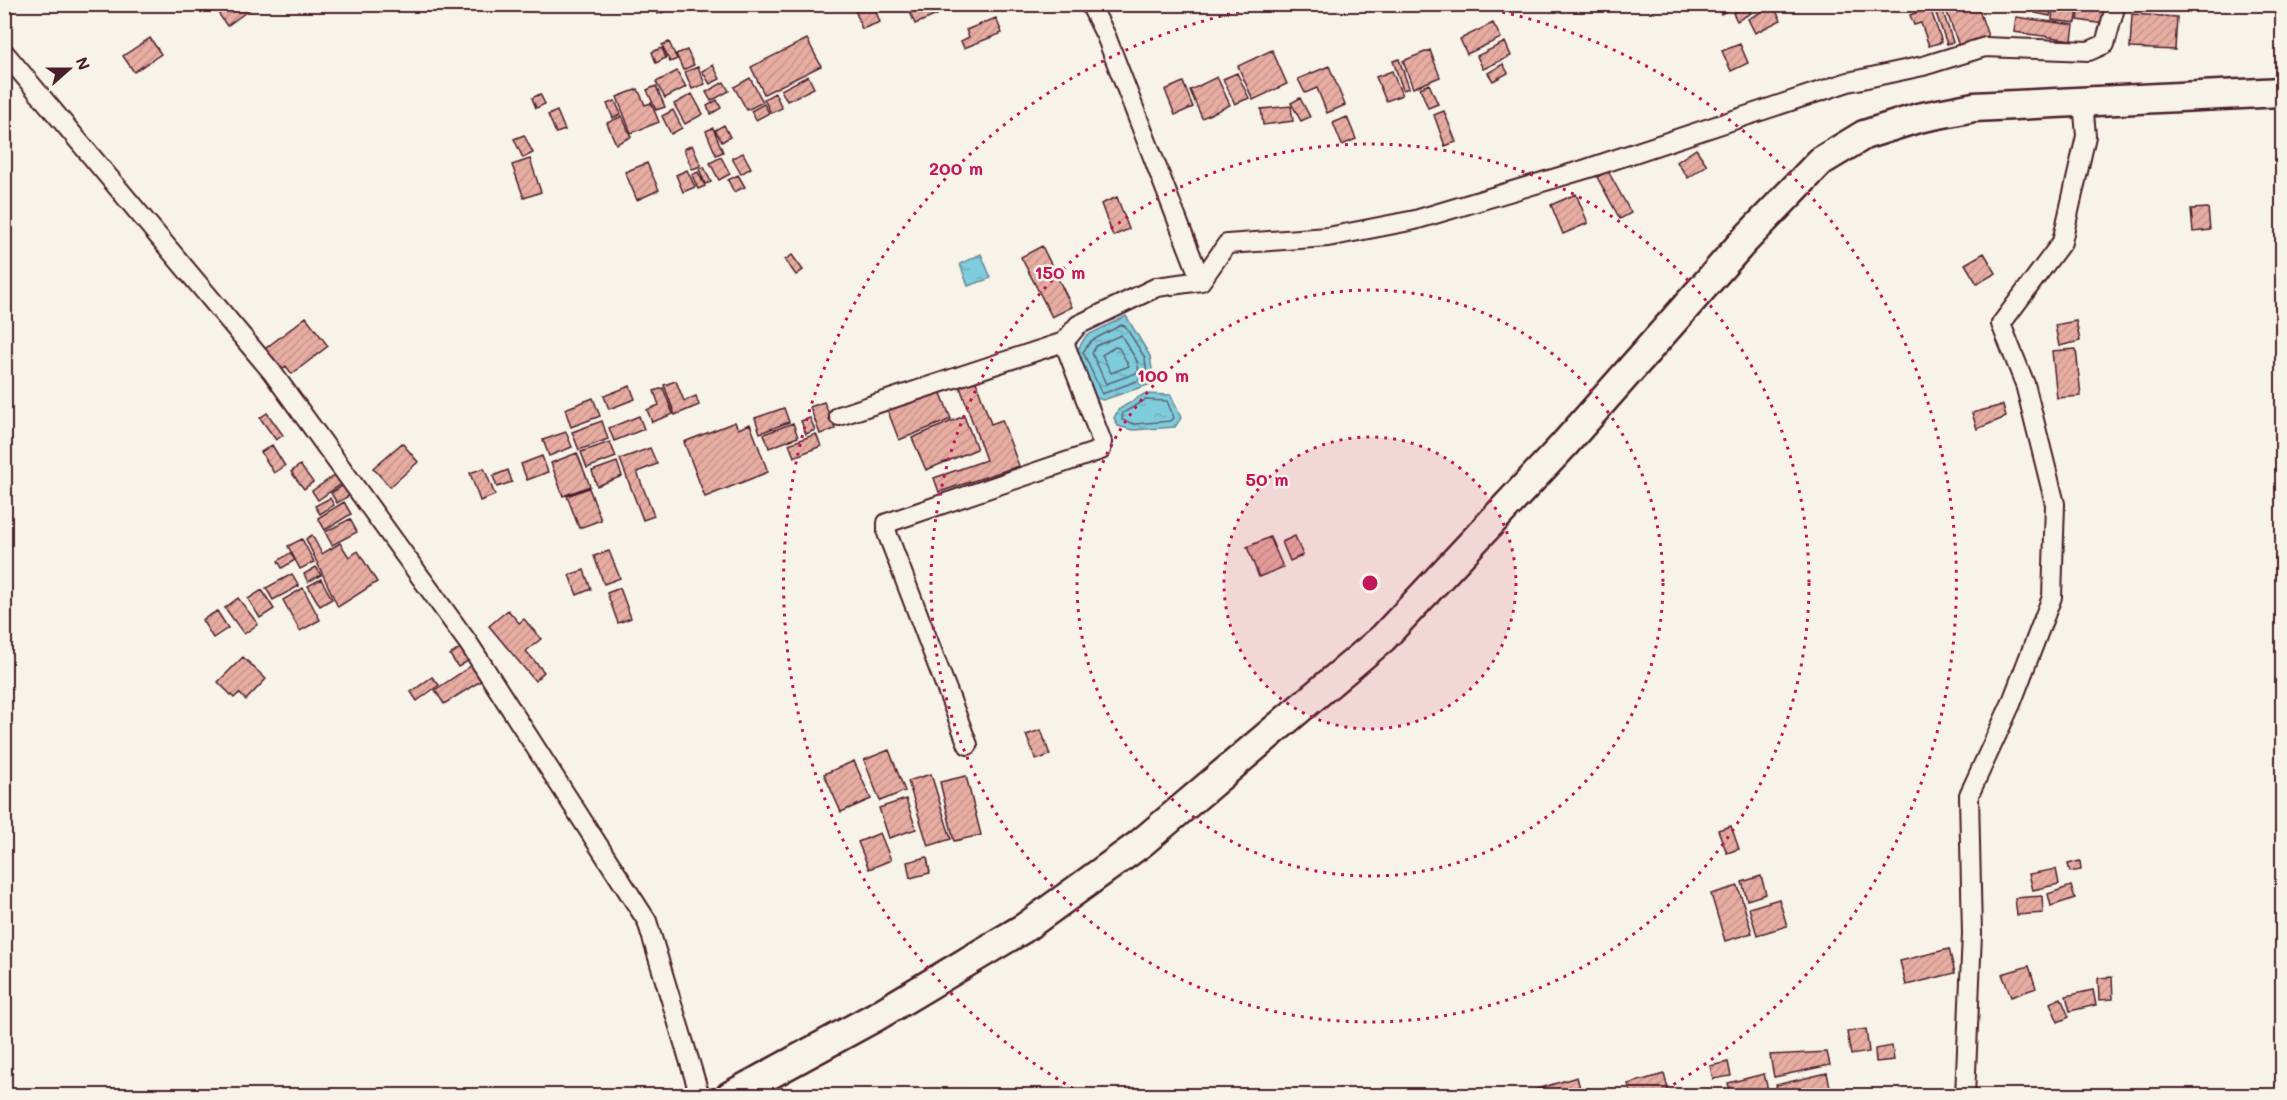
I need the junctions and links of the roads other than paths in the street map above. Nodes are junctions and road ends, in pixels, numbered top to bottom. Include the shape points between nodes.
1 (1090, 4) edge
2 (2116, 4) edge
3 (4, 52) edge
4 (2283, 92) edge
5 (2083, 101) junction
6 (1201, 281) junction
7 (1064, 342) junction
8 (839, 416) dead end
9 (968, 745) dead end
10 (700, 1095) edge
11 (730, 1095) edge
12 (1965, 1095) edge

1 - 6 street
2 - 6 street via 2105,44 2089,51 1985,47 1923,66 1848,82 1586,169 1415,219 1328,237 1227,244
3 - 10 street via 272,372 469,644 647,921
4 - 5 main road
5 - 11 main road via 1974,107 1918,118 1864,135 1821,160 1383,638 1140,844 1024,928 875,1017
5 - 12 street via 2086,136 2062,242 2001,324 2025,384 2055,504 2052,597 2011,704 1969,795 1972,934
6 - 7 street via 1157,287 1078,325
7 - 8 street
7 - 9 street via 1102,442 1101,450 887,523 887,533

